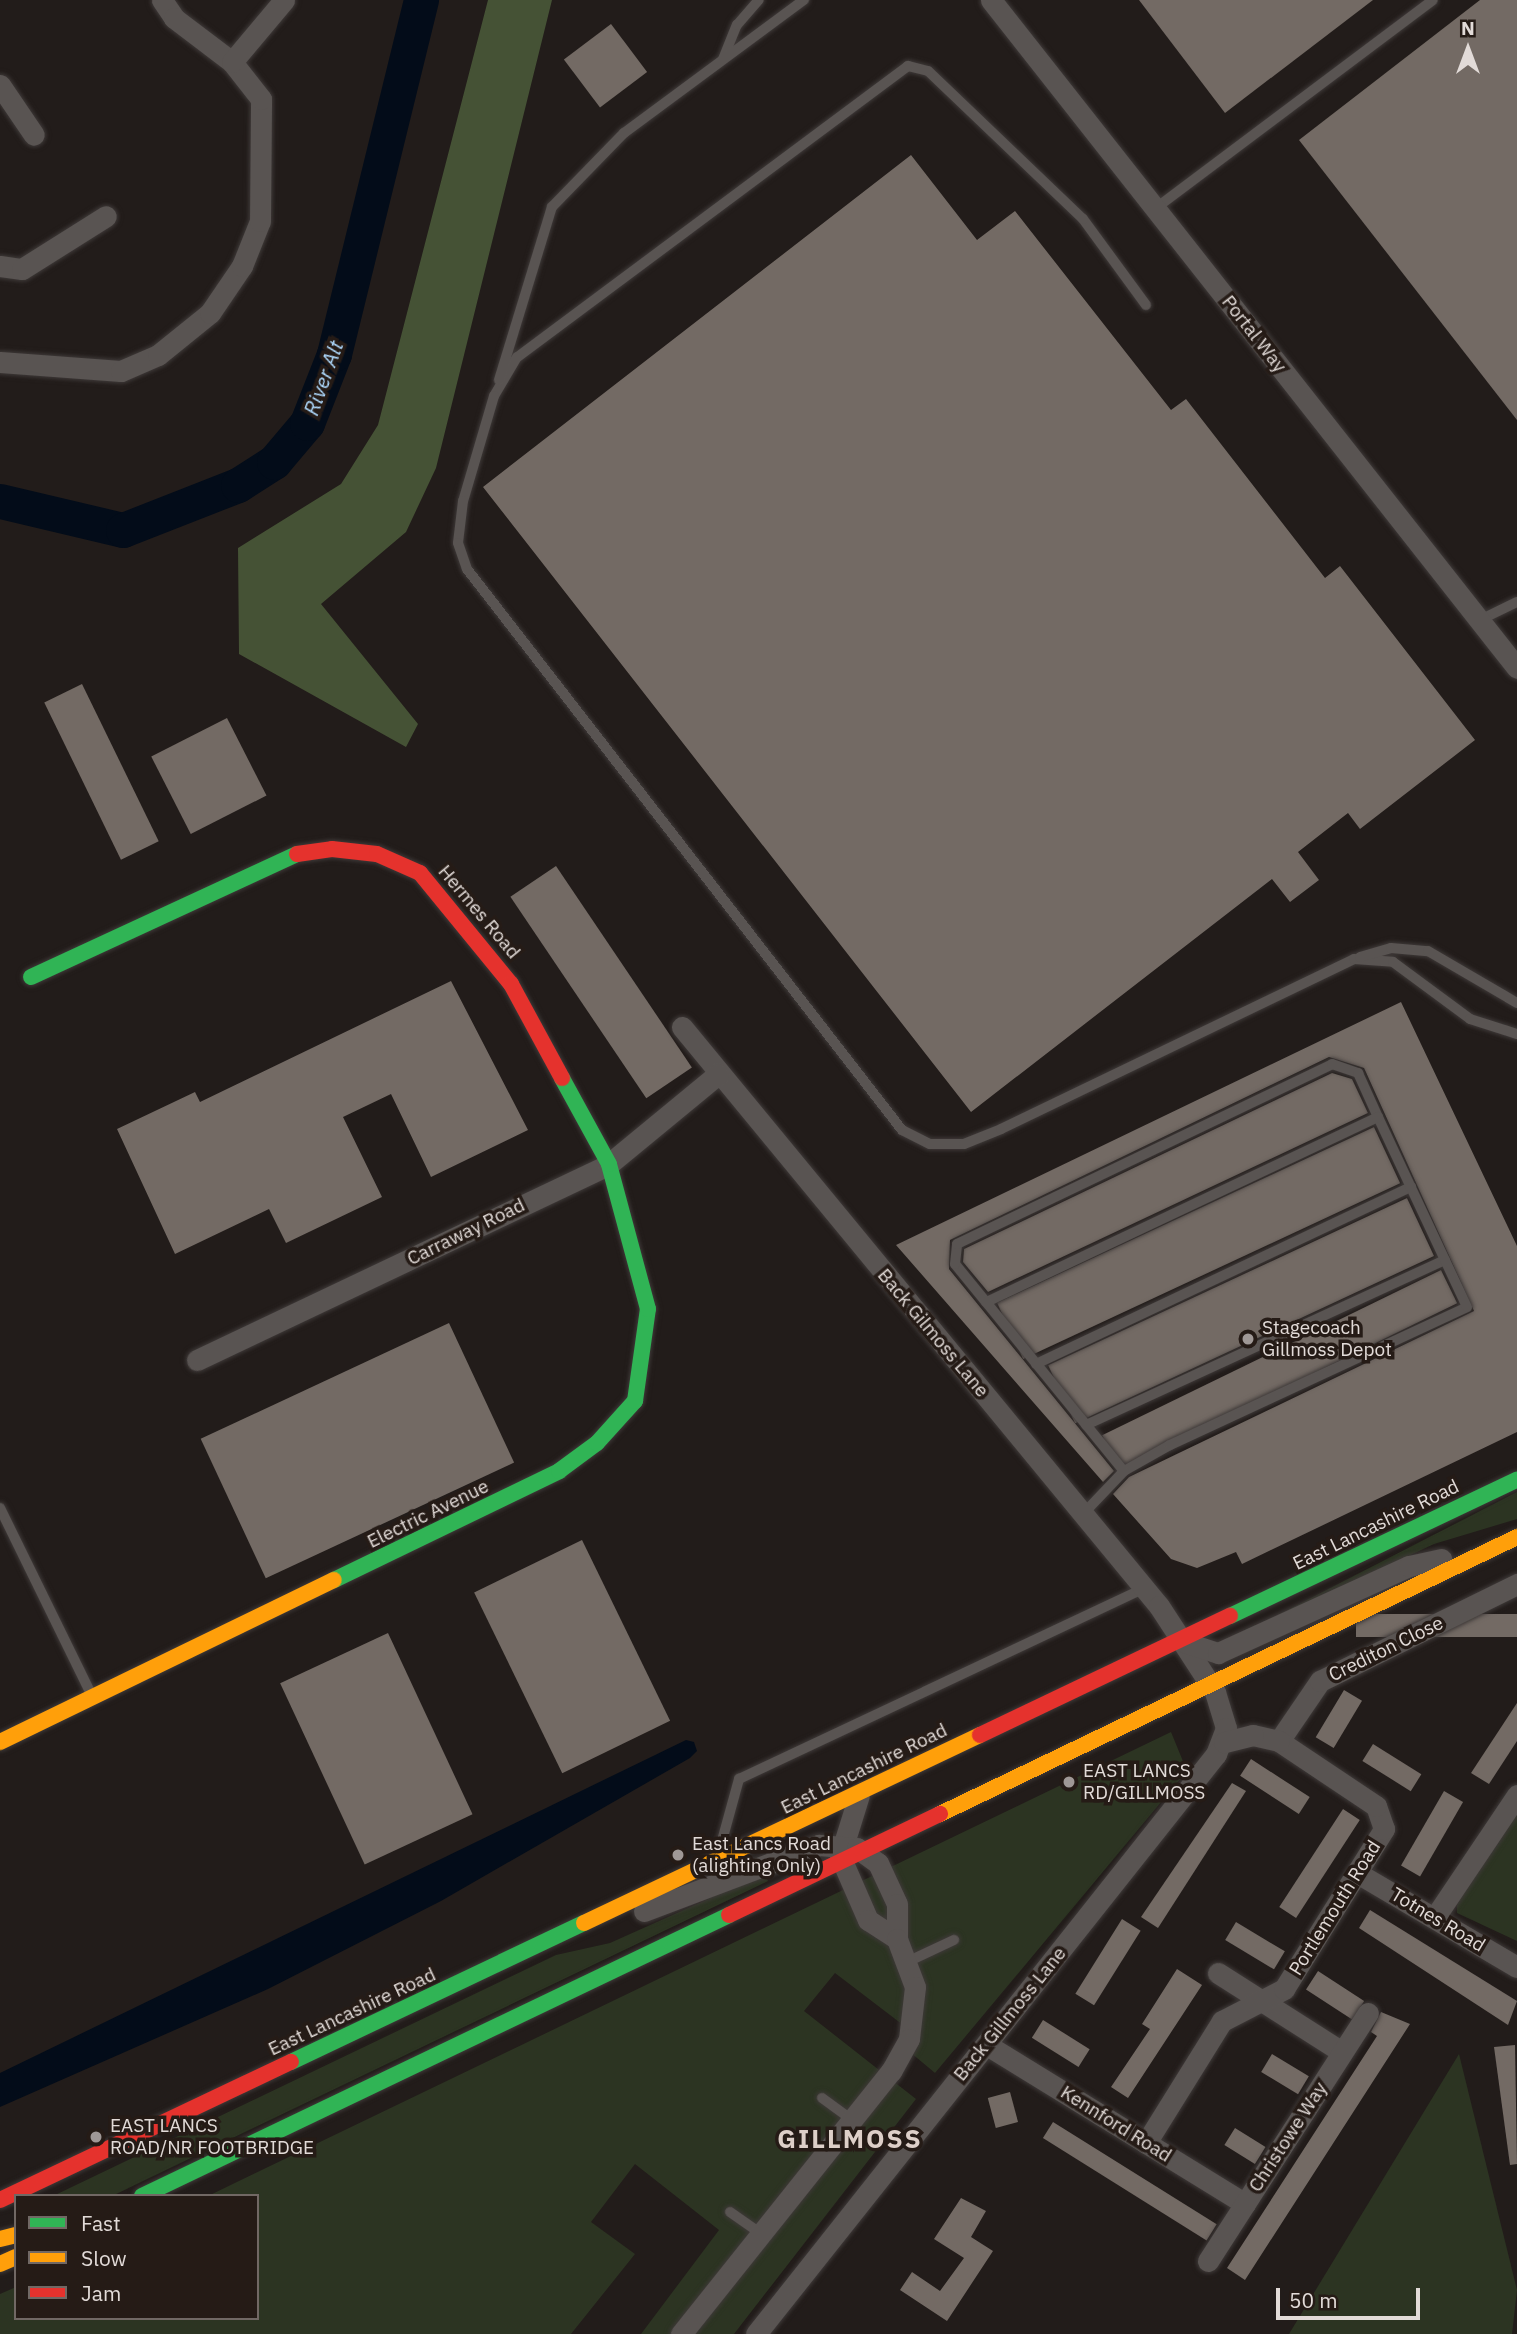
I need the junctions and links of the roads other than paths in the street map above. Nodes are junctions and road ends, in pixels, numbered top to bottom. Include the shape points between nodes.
1 (162, 0) edge
2 (284, 0) edge
3 (759, 0) edge
4 (804, 0) edge
5 (991, 0) edge
6 (1433, 0) edge
7 (723, 59) junction
8 (232, 62) junction
9 (0, 85) edge
10 (34, 135) dead end
11 (1156, 208) junction
12 (106, 216) dead end
13 (0, 266) edge
14 (1146, 304) dead end
15 (0, 362) edge
16 (494, 396) junction
17 (1517, 602) edge
18 (1480, 620) junction
19 (1517, 668) edge
20 (1354, 959) junction
21 (31, 978) dead end
22 (1517, 1003) edge
23 (682, 1027) dead end
24 (1517, 1034) edge
25 (718, 1074) junction
26 (1378, 1117) junction
27 (609, 1164) junction
28 (1411, 1187) junction
29 (1445, 1260) junction
30 (986, 1303) junction
31 (197, 1360) dead end
32 (1036, 1364) junction
33 (1086, 1425) junction
34 (1124, 1471) junction
35 (1517, 1480) edge
36 (0, 1508) edge
37 (1084, 1513) junction
38 (1517, 1536) edge
39 (1493, 1548) junction
40 (1517, 1584) edge
41 (1144, 1588) junction
42 (1183, 1640) junction
43 (1210, 1684) junction
44 (93, 1698) junction
45 (1279, 1741) junction
46 (0, 1742) edge
47 (1224, 1742) junction
48 (860, 1793) junction
49 (1517, 1795) edge
50 (864, 1850) junction
51 (840, 1853) junction
52 (716, 1864) junction
53 (1359, 1874) junction
54 (1435, 1917) junction
55 (897, 1939) junction
56 (954, 1940) dead end
57 (549, 1942) junction
58 (907, 1962) junction
59 (1517, 1967) edge
60 (1218, 1972) dead end
61 (1261, 2005) junction
62 (1368, 2013) dead end
63 (987, 2045) junction
64 (1342, 2052) junction
65 (822, 2098) dead end
66 (852, 2120) junction
67 (1146, 2143) junction
68 (146, 2194) edge
69 (0, 2200) edge
70 (1245, 2204) junction
71 (730, 2212) dead end
72 (761, 2234) junction
73 (1208, 2261) dead end
74 (681, 2334) edge
75 (756, 2334) edge

1 - 8 street via 174,18
2 - 8 street
3 - 7 lane via 737,25
4 - 7 lane
5 - 11 street, Portal Way
6 - 11 lane
7 - 16 lane via 624,132 552,207
8 - 15 street via 261,99 260,221 242,266 210,313 158,355 121,371
9 - 10 street
11 - 18 street, Portal Way
12 - 13 street via 22,269
14 - 16 lane via 1083,219 928,71 908,66 517,357
16 - 20 lane via 463,501 458,543 467,569 902,1130 930,1144 964,1144
17 - 18 lane
18 - 19 street, Portal Way
20 - 22 lane via 1391,948 1428,951
20 - 24 lane via 1393,962 1470,1019
21 - 27 main road, Hermes Road via 283,856 332,849 377,854 420,873 454,908 510,984
23 - 25 street, Back Gilmoss Lane
25 - 27 street, Carraway Road
25 - 37 street, Back Gilmoss Lane
26 - 28 lane
26 - 30 lane
26 - 30 lane via 1358,1073 1332,1064 1319,1070 957,1244 955,1264
27 - 31 street, Carraway Road
27 - 44 main road, Electric Avenue via 648,1308 635,1401 597,1443 559,1471
28 - 29 lane
28 - 32 lane
29 - 33 lane
29 - 34 lane via 1467,1307
30 - 32 lane
32 - 33 lane
33 - 34 lane
34 - 37 lane
35 - 42 main road, East Lancashire Road
36 - 44 lane
37 - 41 street, Back Gilmoss Lane
38 - 39 main road
39 - 42 street via 1409,1566 1218,1653 1201,1652
39 - 43 main road
40 - 45 street, Crediton Close via 1320,1681
41 - 42 street, Back Gilmoss Lane
41 - 52 lane via 739,1779
42 - 43 street, Back Gilmoss Lane
42 - 48 main road, East Lancashire Road
43 - 47 street via 1223,1713
43 - 50 main road
44 - 46 main road, Electric Avenue
45 - 47 street, Portlemouth Road via 1252,1735
45 - 53 street, Portlemouth Road via 1376,1806 1384,1829
47 - 63 street, Back Gillmoss Lane
48 - 51 street
48 - 52 main road, East Lancashire Road
49 - 54 street
50 - 51 street
50 - 55 street via 878,1863 897,1904
51 - 55 street via 869,1920
51 - 57 street via 808,1849 694,1896
51 - 68 main road
52 - 57 main road, East Lancashire Road
53 - 54 street, Totnes Road
53 - 61 street, Portlemouth Road via 1284,1989
54 - 59 street, Totnes Road
55 - 58 street
56 - 58 lane
57 - 69 main road, East Lancashire Road
58 - 66 street via 916,2005 909,2039
60 - 61 street
61 - 64 street
61 - 67 street, Portlemouth Road via 1222,2021
62 - 64 street, Christowe Way
63 - 67 street, Kennford Road
63 - 75 street, Back Gillmoss Lane
64 - 70 street, Christowe Way
65 - 66 lane
66 - 72 street
67 - 70 street, Kennford Road
70 - 73 street, Christowe Way
71 - 72 lane
72 - 74 street

